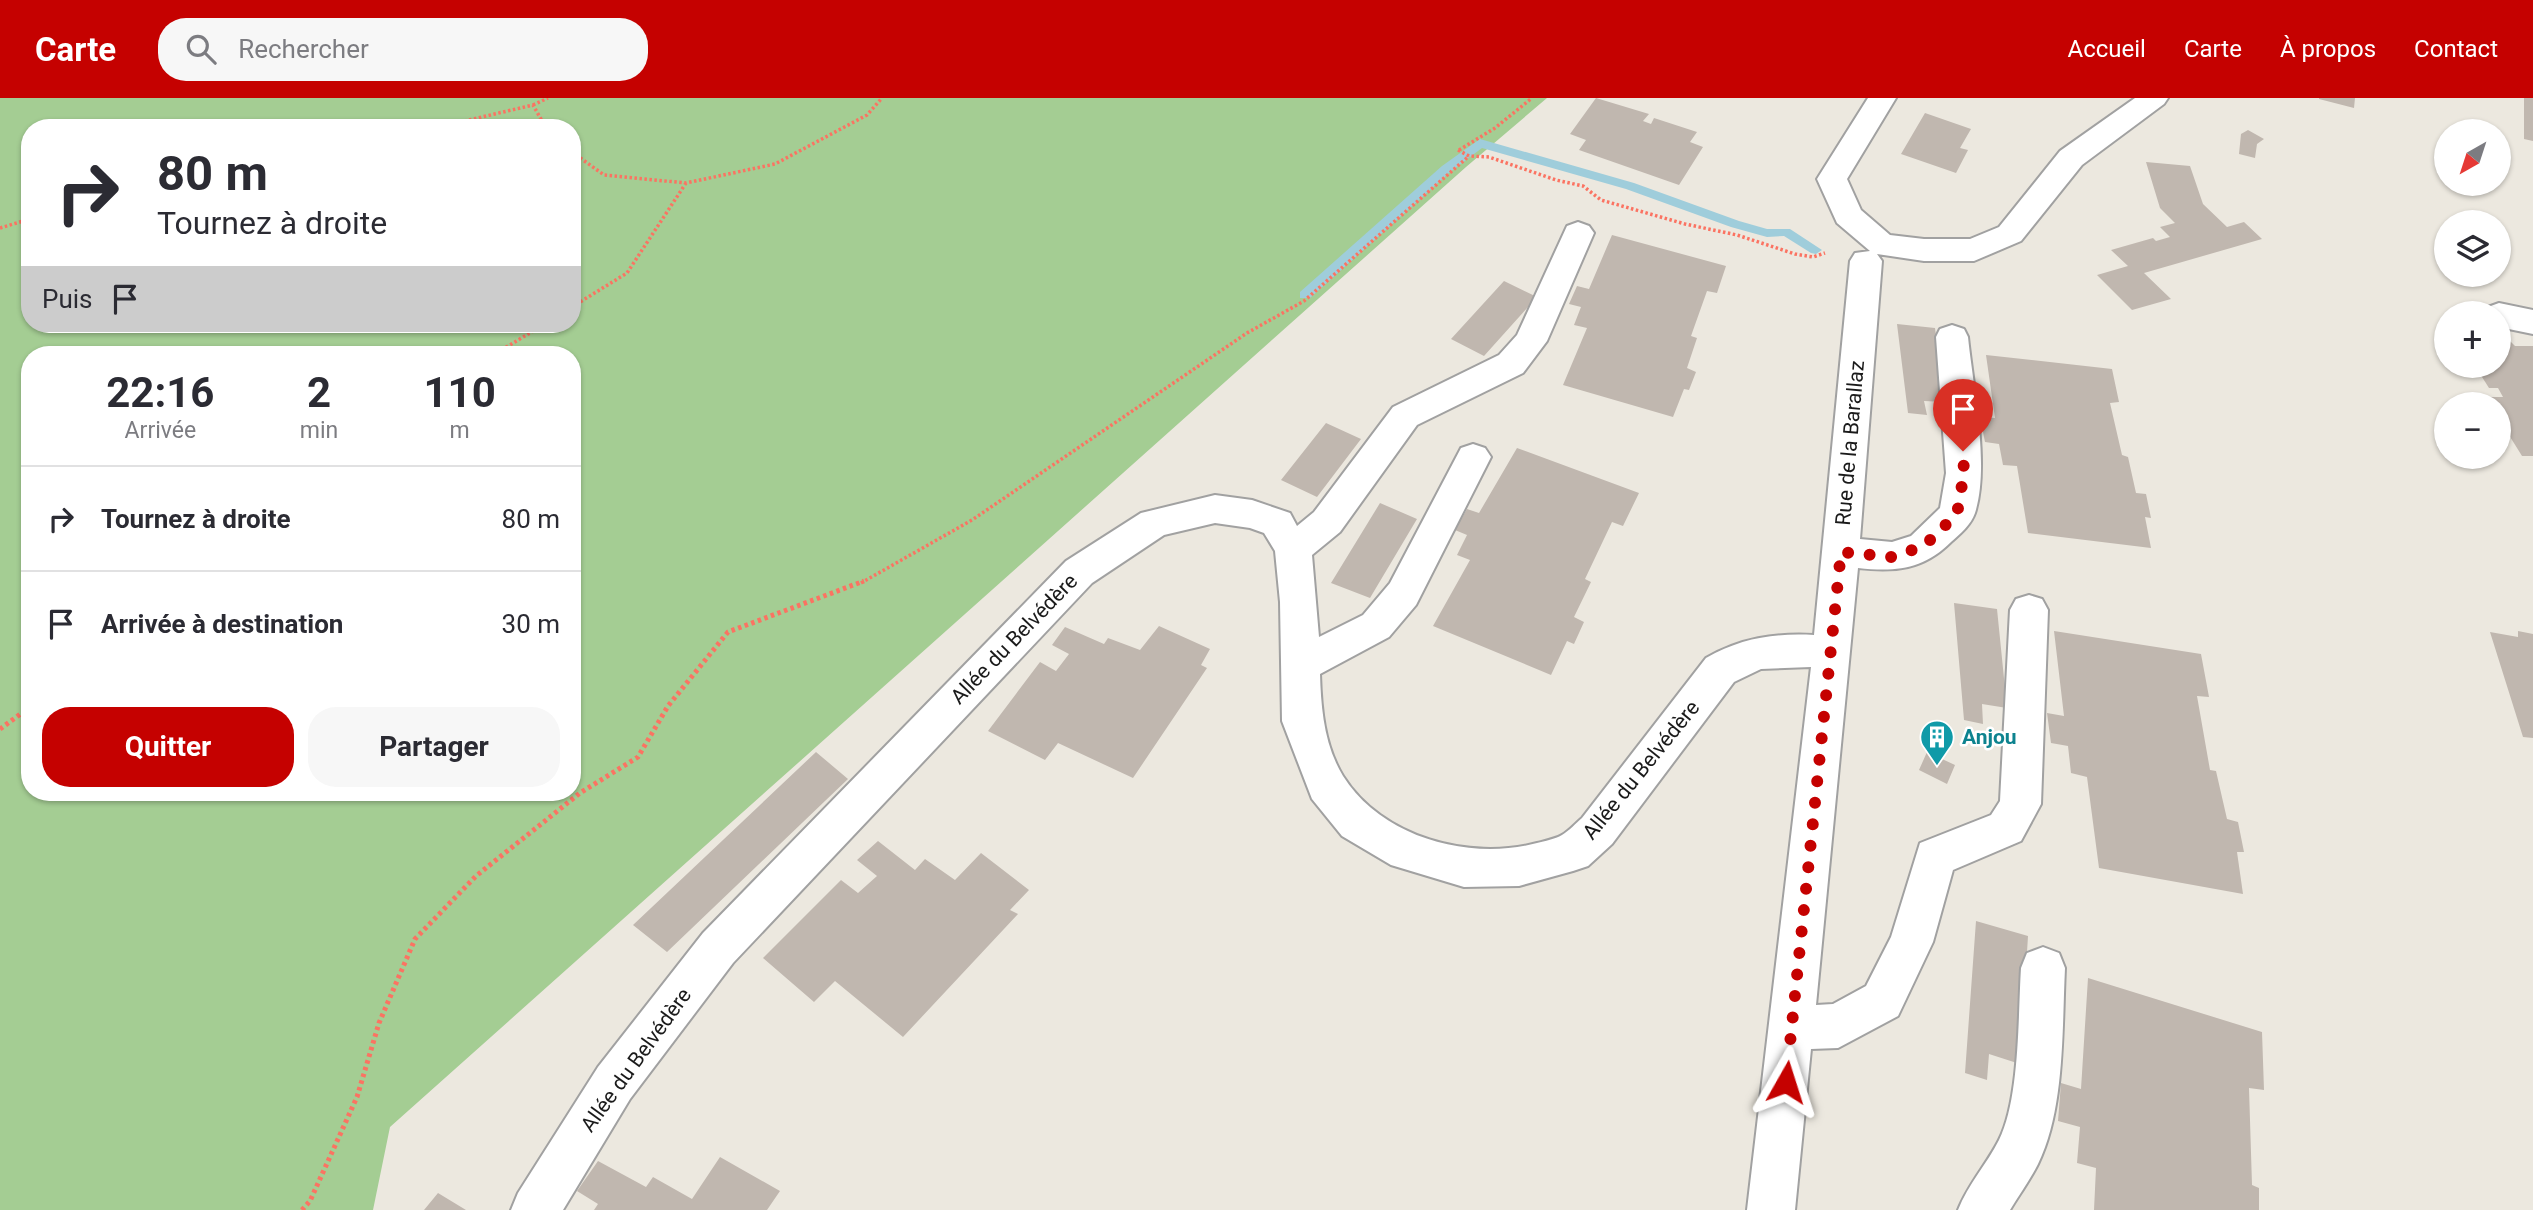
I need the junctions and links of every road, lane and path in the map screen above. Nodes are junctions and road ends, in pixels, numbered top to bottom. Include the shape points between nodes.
1 (536, 98) edge
2 (548, 98) edge
3 (883, 98) edge
4 (1532, 98) edge
5 (1882, 98) edge
6 (2154, 98) edge
7 (533, 105) junction
8 (473, 119) edge
9 (540, 119) edge
10 (1469, 156) junction
11 (581, 158) edge
12 (686, 183) junction
13 (21, 222) edge
14 (1856, 222) junction
15 (0, 228) edge
16 (1578, 233) dead end
17 (1866, 261) dead end
18 (581, 301) edge
19 (2511, 317) edge
20 (2533, 322) edge
21 (530, 333) edge
22 (1952, 337) dead end
23 (508, 346) edge
24 (1473, 457) dead end
25 (1293, 550) junction
26 (1841, 552) junction
27 (2029, 610) dead end
28 (1832, 652) junction
29 (1301, 665) junction
30 (21, 714) edge
31 (0, 729) edge
32 (581, 792) edge
33 (570, 801) edge
34 (2043, 968) dead end
35 (1792, 1028) junction
36 (302, 1210) edge
37 (534, 1210) edge
38 (1771, 1210) edge
39 (1982, 1210) edge

1 - 7 path
2 - 7 path
3 - 12 path via 867,115 782,161
4 - 10 path via 1458,150
5 - 14 street via 1832,179 1847,216
6 - 14 street via 2071,158 2010,234 1974,250 1881,244
7 - 8 path
7 - 9 path
10 - 14 path via 1583,186 1601,200 1813,257 1826,252 1823,235
10 - 32 path via 1304,301 1247,333 991,508 853,587 728,632 668,706 638,757
11 - 12 path via 604,175
12 - 18 path via 627,273
13 - 15 path
16 - 25 street via 1531,341 1511,364 1405,416 1327,522
17 - 26 street, Rue de la Barallaz
19 - 20 street
21 - 23 path
22 - 26 street via 1964,473 1957,514 1924,546 1892,557
24 - 29 street via 1404,594 1376,626
25 - 29 street, Allée du Belvédère
25 - 37 street, Allée du Belvédère via 1277,523 1215,509 1154,523 1079,572 718,948 614,1083
26 - 28 street, Rue de la Barallaz
27 - 35 street via 2020,804 2006,828 1935,857 1911,942 1882,1001 1838,1026
28 - 29 street, Allée du Belvédère via 1762,651 1720,670 1597,831 1573,852 1519,867 1464,868 1406,850 1357,823 1326,786 1302,721
28 - 35 street, Rue de la Barallaz
30 - 31 path
33 - 36 path via 476,876 415,939 379,1023 357,1097
34 - 39 street via 2037,1082 2021,1148
35 - 38 street, Rue de la Barallaz

